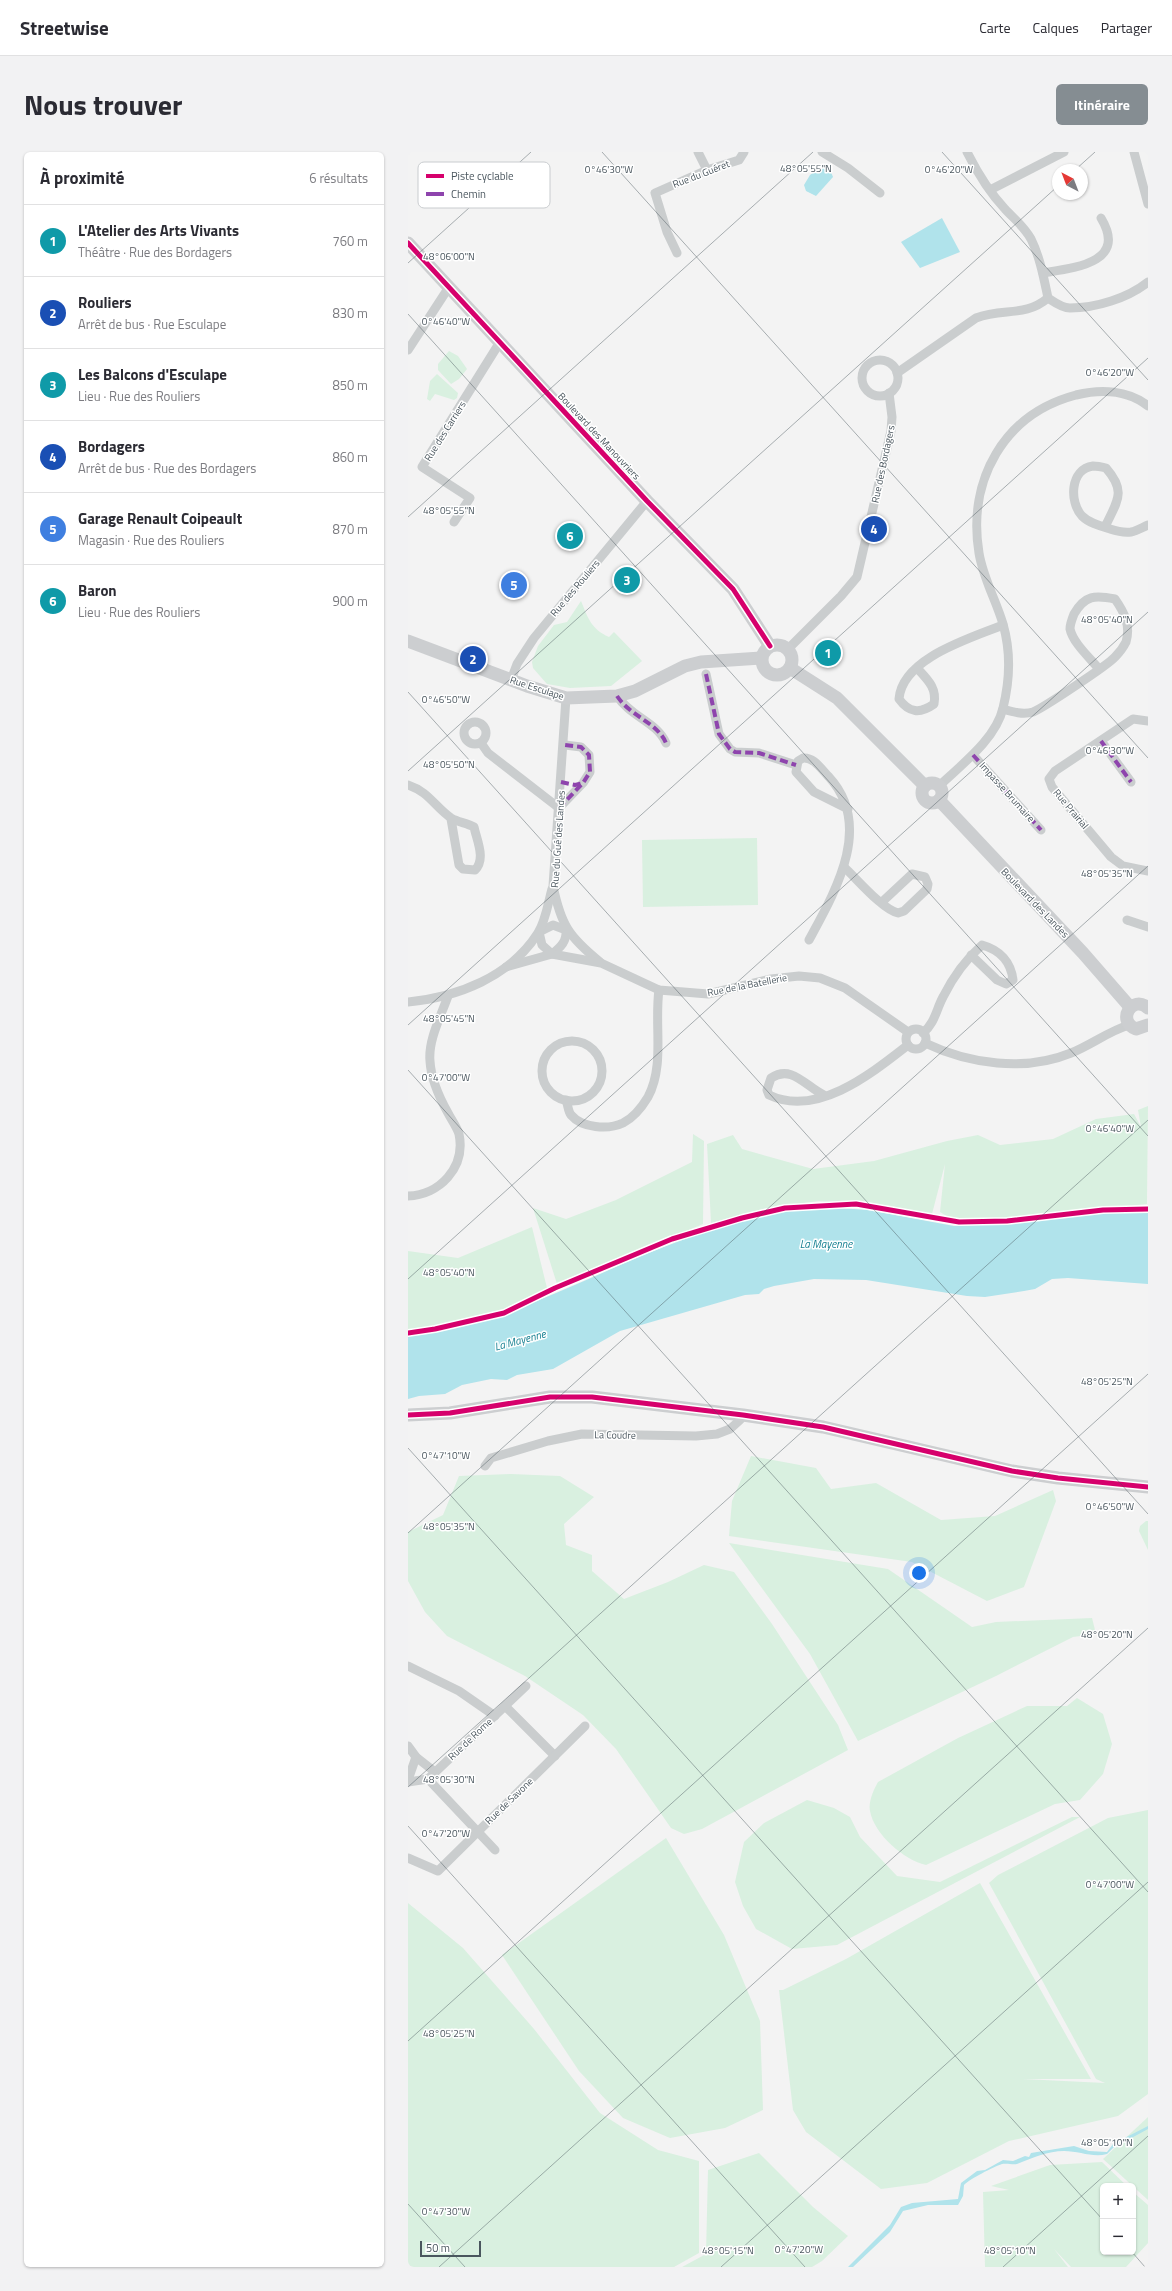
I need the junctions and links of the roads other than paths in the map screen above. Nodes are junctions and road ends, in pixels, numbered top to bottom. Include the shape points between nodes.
1 (698, 152) edge
2 (744, 152) edge
3 (822, 152) edge
4 (967, 152) edge
5 (1064, 152) edge
6 (1134, 152) edge
7 (833, 154) edge
8 (707, 170) junction
9 (990, 190) junction
10 (880, 193) dead end
11 (1148, 204) edge
12 (1101, 218) dead end
13 (408, 243) edge
14 (677, 252) dead end
15 (1043, 273) junction
16 (1148, 282) edge
17 (448, 287) junction
18 (1048, 298) junction
19 (500, 342) junction
20 (408, 350) edge
21 (897, 373) junction
22 (889, 393) junction
23 (1147, 403) edge
24 (647, 501) junction
25 (454, 522) dead end
26 (1148, 525) edge
27 (1105, 528) junction
28 (1003, 625) junction
29 (408, 641) edge
30 (770, 646) junction
31 (788, 649) junction
32 (761, 658) junction
33 (790, 668) junction
34 (917, 668) junction
35 (1099, 669) junction
36 (706, 674) dead end
37 (511, 680) junction
38 (617, 696) junction
39 (566, 698) junction
40 (1003, 709) junction
41 (1148, 721) edge
42 (1102, 740) junction
43 (481, 743) dead end
44 (666, 743) dead end
45 (565, 745) junction
46 (973, 755) junction
47 (796, 765) junction
48 (561, 782) junction
49 (1130, 782) dead end
50 (583, 783) junction
51 (408, 784) edge
52 (925, 786) junction
53 (939, 786) junction
54 (939, 800) junction
55 (559, 808) junction
56 (848, 809) junction
57 (452, 819) junction
58 (1041, 830) dead end
59 (844, 867) junction
60 (1148, 871) edge
61 (553, 886) junction
62 (882, 902) junction
63 (1126, 920) dead end
64 (1148, 927) edge
65 (566, 930) junction
66 (539, 932) junction
67 (809, 940) dead end
68 (552, 954) junction
69 (971, 955) junction
70 (601, 963) junction
71 (506, 967) junction
72 (659, 990) junction
73 (448, 996) junction
74 (408, 1002) edge
75 (1130, 1007) junction
76 (1148, 1008) edge
77 (1129, 1025) junction
78 (1148, 1025) edge
79 (908, 1032) junction
80 (923, 1033) junction
81 (925, 1043) junction
82 (908, 1045) junction
83 (824, 1095) junction
84 (566, 1100) junction
85 (408, 1196) edge
86 (408, 1415) edge
87 (743, 1415) junction
88 (486, 1466) dead end
89 (1148, 1486) edge
90 (408, 1666) edge
91 (526, 1686) dead end
92 (505, 1706) junction
93 (495, 1716) junction
94 (585, 1726) dead end
95 (408, 1746) edge
96 (555, 1756) junction
97 (416, 1757) junction
98 (435, 1772) junction
99 (428, 1780) junction
100 (408, 1781) edge
101 (478, 1832) junction
102 (495, 1850) dead end
103 (408, 1858) edge

1 - 8 street
2 - 8 street, Rue du Guéret via 739,160
3 - 7 street
4 - 9 street
5 - 9 street
6 - 11 street
7 - 10 street
8 - 14 street, Rue du Guéret via 655,193 667,232
9 - 15 street via 1025,230
12 - 15 street via 1110,240 1106,250 1098,258 1084,265
13 - 17 street, Boulevard des Manouvriers
15 - 18 street
16 - 18 street via 1135,292 1101,304 1070,308
17 - 19 street, Boulevard des Manouvriers
17 - 20 street
18 - 21 street via 1032,309 996,312 976,318
19 - 24 street, Boulevard des Manouvriers
19 - 25 street, Rue des Carriers via 422,467 470,498
21 - 22 street via 896,385
21 - 22 street via 891,364 880,360 865,368 862,380 867,390 877,396
22 - 31 street, Rue des Bordagers via 891,431 857,576 841,596
23 - 28 street via 1124,394 1100,391 1067,398 1029,416 1012,430 997,451 977,509 976,532 985,577
24 - 30 street, Boulevard des Manouvriers via 732,589
24 - 37 street, Rue des Rouliers via 534,638 517,664
26 - 27 street via 1130,532
27 - 27 street via 1081,515 1075,501 1074,483 1080,473 1092,466 1106,468 1119,487 1118,498
28 - 34 street via 949,647
28 - 40 street via 1010,661
29 - 37 street, Rue Esculape
30 - 31 street via 779,644
30 - 32 street
31 - 33 street via 792,658
32 - 33 street via 763,668 771,674 782,674
32 - 38 street, Rue Esculape via 701,662 685,666 634,691
33 - 52 street via 837,698
34 - 34 street via 906,677 899,699 915,712 925,710 934,704 935,697 935,689
35 - 35 street via 1115,658 1126,642 1128,624 1124,611 1115,599 1101,596 1086,599 1079,606 1070,629
35 - 40 street via 1034,712 1021,713
36 - 47 street via 718,734 730,749 759,753
37 - 39 street, Rue Esculape
38 - 39 street, Rue Esculape
38 - 44 street via 625,708 662,733
39 - 45 street, Rue du Gué des Landes
40 - 46 street via 986,741
41 - 42 street, Rue Prairial via 1133,719
42 - 49 street
42 - 60 street, Rue Prairial via 1055,771 1049,780 1052,787 1112,857 1123,866
43 - 55 street via 488,754
45 - 48 street, Rue du Gué des Landes
45 - 50 street via 581,748 590,755 590,772
46 - 53 street
46 - 58 street, Impasse Brumaire
47 - 56 street via 796,772 814,792
47 - 56 street via 802,758 812,760 837,786
48 - 50 street via 575,785
48 - 55 street, Rue du Gué des Landes
50 - 55 street
51 - 57 street via 427,794
52 - 53 street via 934,783
52 - 54 street via 922,794 924,800 930,803
53 - 54 street via 942,795
54 - 75 street, Boulevard des Landes via 1083,953
55 - 61 street, Rue du Gué des Landes
56 - 59 street via 850,826
57 - 57 street via 474,827 481,859 475,870 463,869 459,865
59 - 62 street
59 - 67 street via 835,893
61 - 65 street, Rue du Gué des Landes via 558,910
61 - 66 street, Rue de la Batellerie
62 - 62 street via 893,912 904,911 927,889 925,877 912,874
63 - 64 street
65 - 66 street via 553,925
65 - 68 street via 564,943
65 - 70 street, Rue du Gué des Landes
66 - 68 street via 542,945
66 - 71 street, Rue de la Batellerie
68 - 70 street, Rue de la Batellerie
68 - 71 street, Rue de la Batellerie
69 - 69 street via 982,945 992,948 1011,966 1013,980 1006,984 997,980
69 - 80 street via 949,986 934,1021
70 - 72 street, Rue de la Batellerie
71 - 73 street, Rue de la Batellerie via 471,988
72 - 79 street, Rue de la Batellerie via 708,994 771,979 799,976 820,978 845,988
72 - 84 street via 656,1008 658,1056 655,1075 649,1095 640,1110 623,1123 600,1127 576,1119 570,1113
73 - 74 street, Rue de la Batellerie
73 - 85 street via 433,1040 430,1060 432,1077 459,1133 460,1146 453,1171 444,1184 421,1196
75 - 76 street via 1137,1004
75 - 77 street via 1126,1018
77 - 78 street via 1136,1029
77 - 81 street via 1068,1054 1035,1063 999,1064 960,1057
79 - 80 street via 918,1029
79 - 82 street
80 - 81 street
81 - 82 street via 917,1049
82 - 83 street via 865,1077 837,1093
83 - 83 street via 807,1102 795,1103 769,1095 767,1090 771,1078 784,1073 801,1077 813,1089
84 - 84 street via 548,1089 543,1079 544,1062 552,1048 561,1043 583,1043 599,1057 601,1079 596,1089 588,1096
86 - 87 street via 450,1413 550,1397 592,1397
87 - 88 street, La Coudre via 730,1429 717,1434 582,1434 491,1458
87 - 89 street via 822,1427 1012,1471
90 - 93 street via 459,1691
91 - 92 street, Rue de Rome
92 - 93 street, Rue de Rome
92 - 96 street
93 - 98 street, Rue de Rome
94 - 96 street, Rue de Savone
95 - 97 street
96 - 101 street, Rue de Savone
97 - 98 street
97 - 100 street
98 - 99 street, Rue de Rome
99 - 100 street
99 - 101 street
101 - 102 street
101 - 103 street, Rue de Savone via 438,1871

